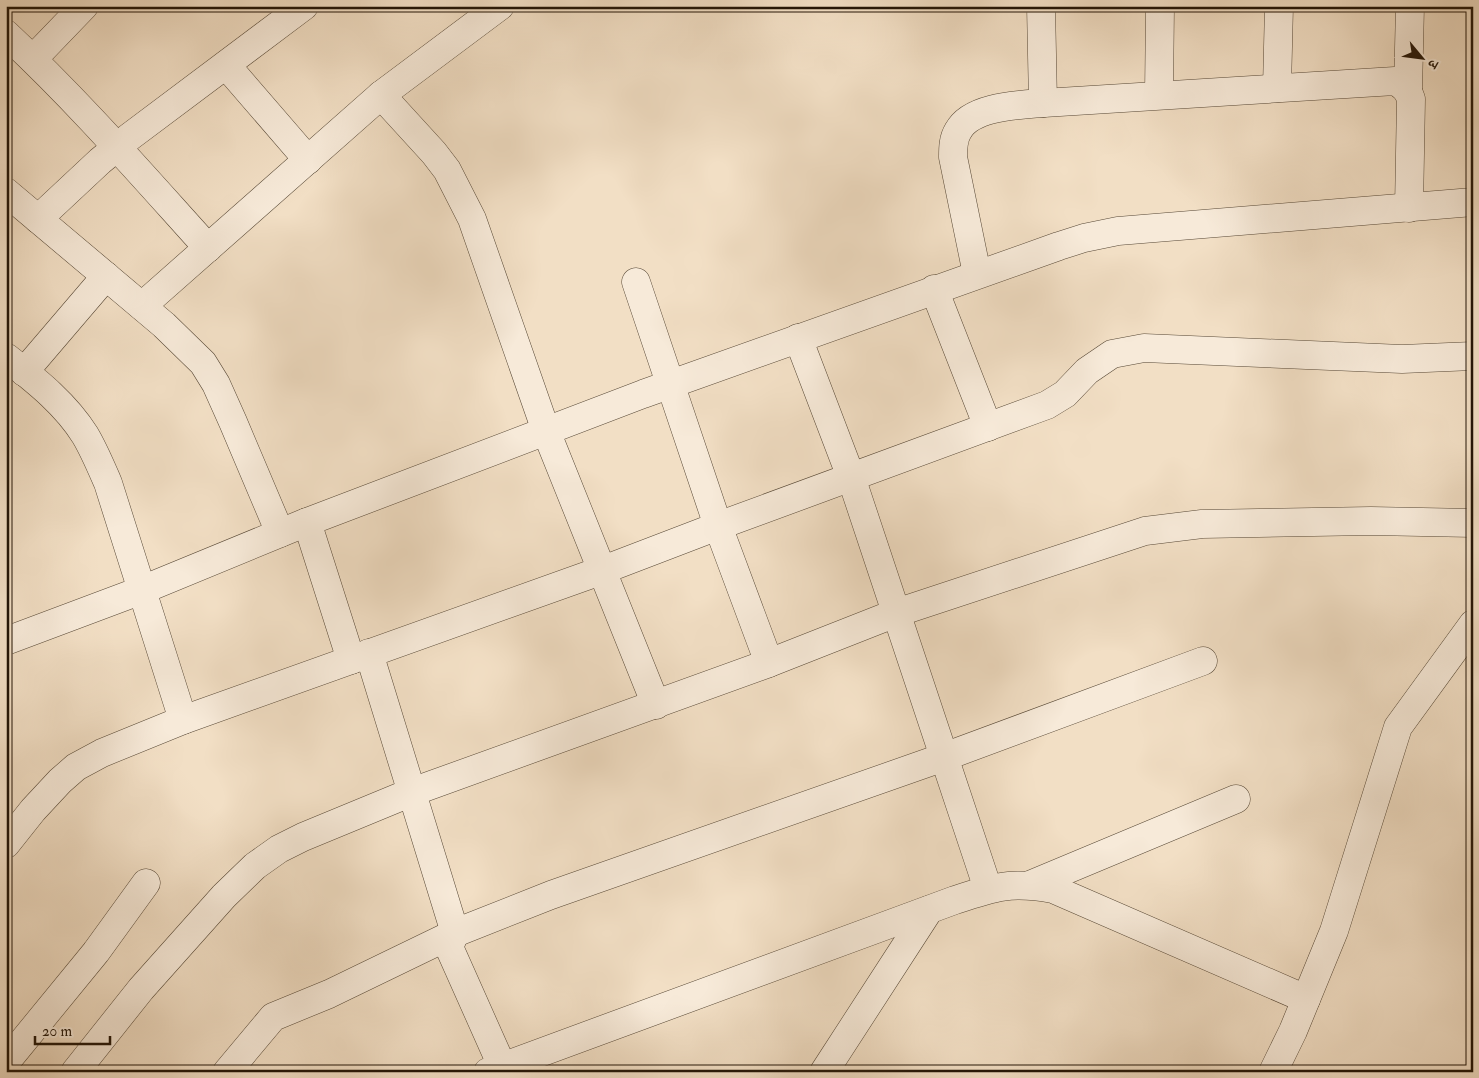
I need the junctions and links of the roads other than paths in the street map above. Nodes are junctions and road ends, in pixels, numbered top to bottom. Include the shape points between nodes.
1 (84, 6) edge
2 (304, 6) edge
3 (1041, 6) edge
4 (1160, 6) edge
5 (1278, 6) edge
6 (1410, 6) edge
7 (491, 9) edge
8 (6, 34) edge
9 (33, 59) junction
10 (226, 65) junction
11 (1276, 88) junction
12 (1408, 91) junction
13 (382, 95) junction
14 (1159, 95) junction
15 (1043, 103) junction
16 (117, 147) junction
17 (308, 160) junction
18 (6, 192) edge
19 (1473, 202) edge
20 (1410, 208) junction
21 (38, 219) junction
22 (208, 248) junction
23 (977, 274) junction
24 (106, 276) junction
25 (636, 282) dead end
26 (934, 289) junction
27 (142, 306) junction
28 (798, 338) junction
29 (1473, 356) edge
30 (15, 364) edge
31 (671, 384) junction
32 (988, 428) junction
33 (546, 431) junction
34 (851, 477) junction
35 (307, 522) junction
36 (1473, 523) edge
37 (718, 526) junction
38 (280, 533) junction
39 (603, 570) junction
40 (142, 590) junction
41 (896, 613) junction
42 (1473, 624) edge
43 (6, 641) edge
44 (360, 657) junction
45 (1203, 661) dead end
46 (769, 663) junction
47 (656, 705) junction
48 (183, 720) junction
49 (944, 757) junction
50 (412, 792) junction
51 (1236, 799) dead end
52 (6, 844) edge
53 (146, 883) dead end
54 (1030, 885) junction
55 (988, 889) junction
56 (929, 910) junction
57 (456, 933) junction
58 (1306, 999) junction
59 (6, 1063) edge
60 (495, 1069) edge
61 (15, 1072) edge
62 (75, 1072) edge
63 (227, 1072) edge
64 (824, 1072) edge
65 (1273, 1072) edge

1 - 9 street
2 - 10 street
3 - 15 street
4 - 14 street
5 - 11 street
6 - 12 street
7 - 13 street
8 - 9 street
9 - 16 street
10 - 16 street
10 - 17 street
11 - 12 street via 1395,81
11 - 14 street
12 - 20 street via 1411,99
13 - 17 street
13 - 33 street via 434,153 460,194 472,219
14 - 15 street
15 - 23 street via 1000,107 975,116 958,130 954,140 953,157
16 - 21 street
16 - 22 street
17 - 22 street
18 - 21 street
19 - 20 street
20 - 23 street via 1118,231 1084,238
21 - 24 street
22 - 27 street
23 - 26 street
24 - 27 street
24 - 30 street
25 - 31 street
26 - 28 street
26 - 32 street
27 - 38 street via 184,342 216,384
28 - 31 street
28 - 34 street
29 - 32 street via 1402,359 1144,348 1128,350 1097,363 1065,394 1046,406
30 - 40 street via 51,394 71,416 96,455
31 - 33 street
31 - 37 street
32 - 34 street
33 - 35 street
33 - 39 street
34 - 37 street
34 - 41 street
35 - 38 street
35 - 44 street
36 - 41 street via 1202,524 1145,531
37 - 39 street
37 - 46 street
38 - 40 street
39 - 44 street
39 - 47 street
40 - 43 street
40 - 48 street
41 - 46 street
41 - 49 street
42 - 58 street via 1398,728 1334,931
44 - 48 street
44 - 50 street
45 - 49 street
46 - 47 street
47 - 50 street
48 - 52 street via 76,767 33,810
49 - 55 street
49 - 57 street via 551,895
50 - 57 street
50 - 62 street via 303,837 254,866 141,989
51 - 54 street
53 - 59 street via 96,952
54 - 55 street
54 - 58 street via 1053,889 1082,900
55 - 56 street
56 - 60 street
56 - 64 street
57 - 60 street via 449,947
57 - 63 street via 273,1017
58 - 65 street
59 - 61 street

